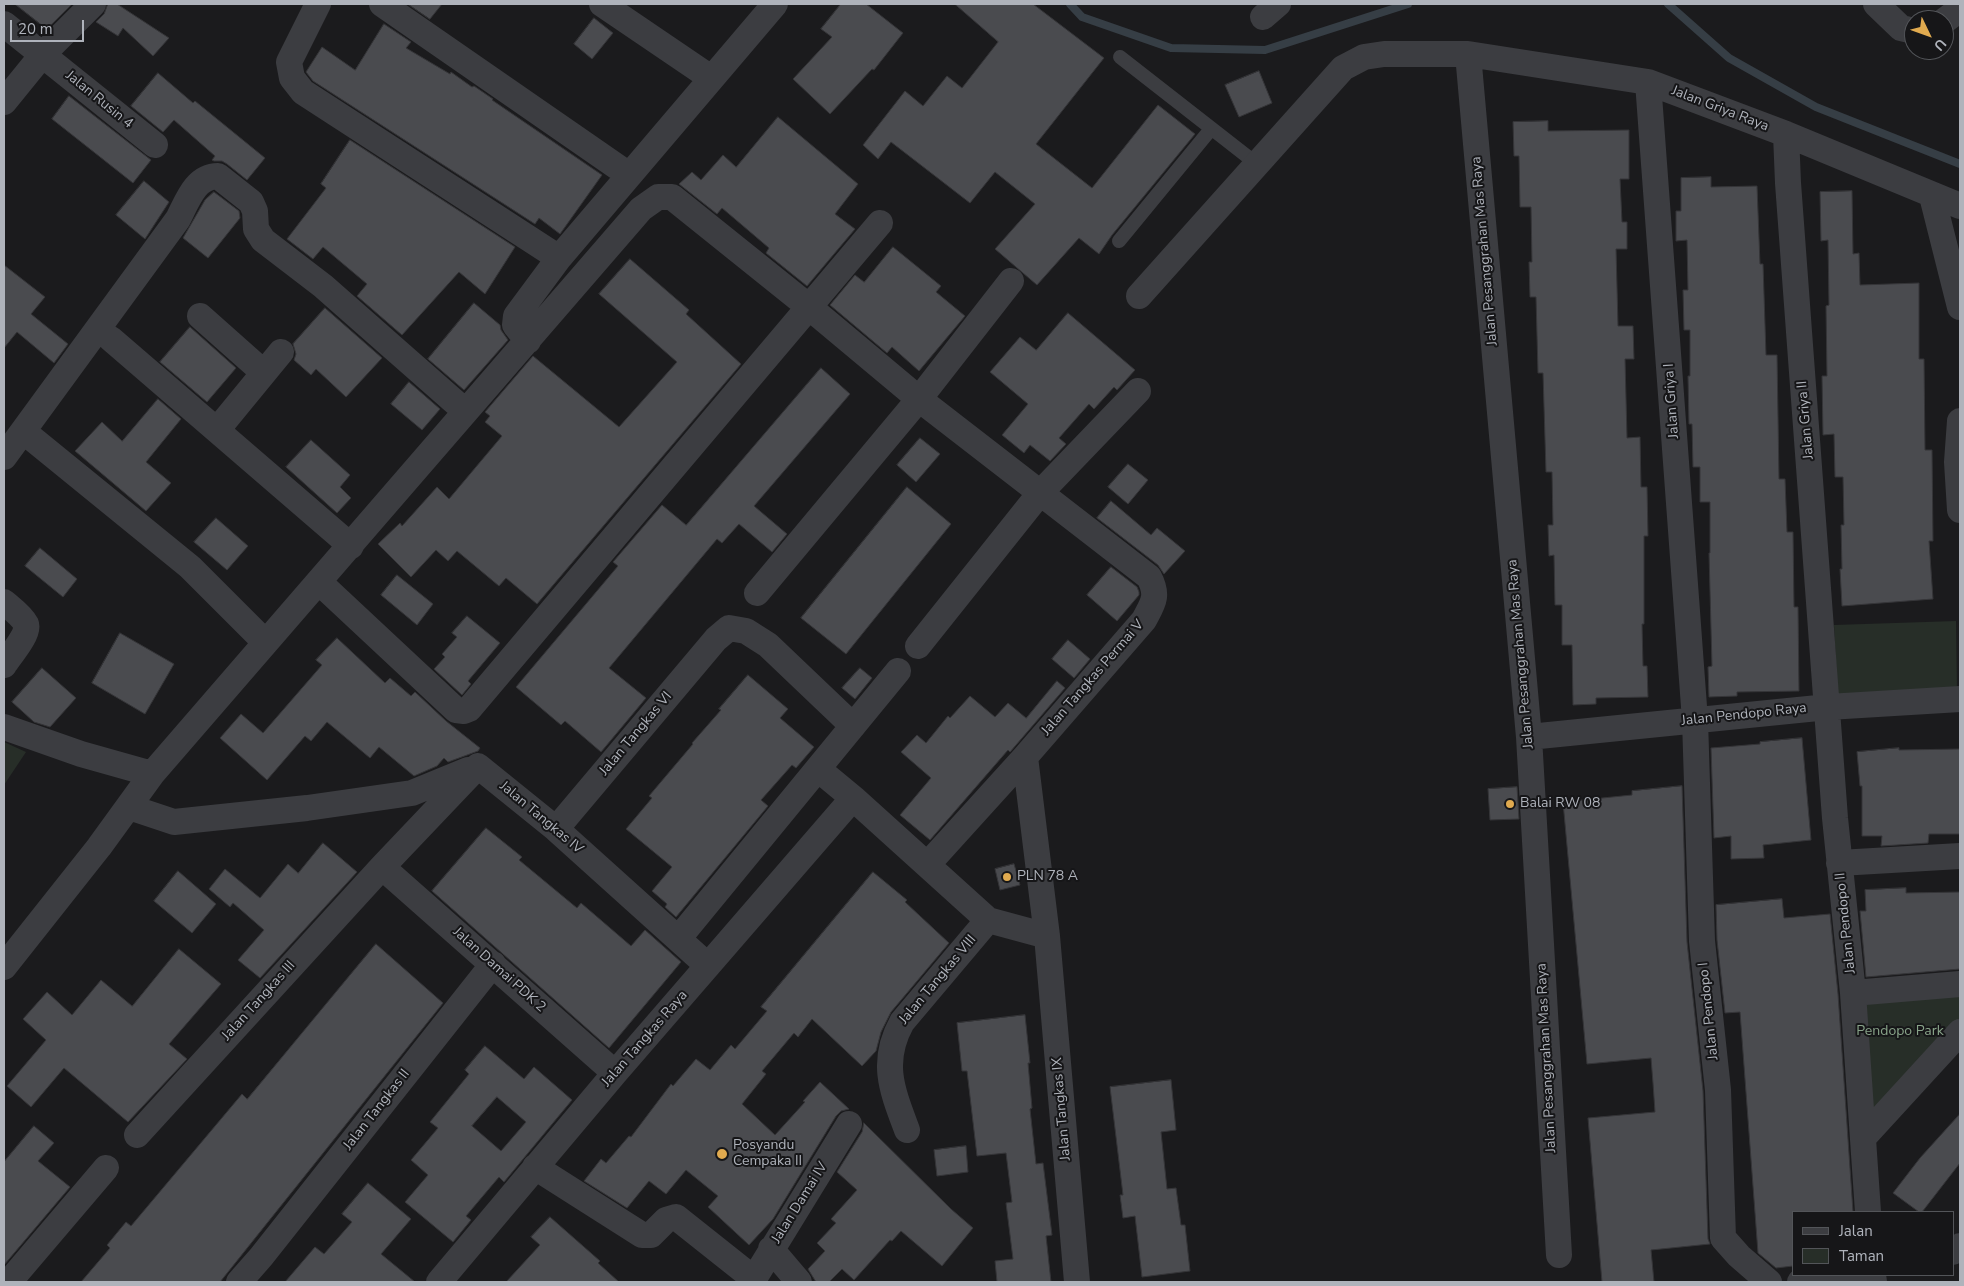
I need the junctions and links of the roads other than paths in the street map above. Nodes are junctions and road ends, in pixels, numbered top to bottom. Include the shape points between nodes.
1 (93, 4) edge
2 (318, 4) edge
3 (382, 4) edge
4 (776, 4) edge
5 (1876, 4) edge
6 (611, 6) edge
7 (4, 24) edge
8 (1904, 29) edge
9 (43, 54) junction
10 (1468, 54) junction
11 (1120, 57) dead end
12 (711, 78) junction
13 (1648, 82) junction
14 (4, 102) edge
15 (1211, 129) junction
16 (1786, 134) junction
17 (155, 146) dead end
18 (1254, 160) junction
19 (629, 175) junction
20 (1932, 196) junction
21 (1960, 206) edge
22 (880, 223) dead end
23 (1119, 241) dead end
24 (559, 258) junction
25 (1011, 281) dead end
26 (1139, 296) dead end
27 (809, 307) junction
28 (1960, 307) edge
29 (200, 316) dead end
30 (111, 339) dead end
31 (528, 341) junction
32 (281, 352) dead end
33 (263, 372) junction
34 (1138, 391) dead end
35 (919, 399) junction
36 (465, 411) junction
37 (1960, 421) edge
38 (217, 430) junction
39 (23, 431) junction
40 (4, 457) edge
41 (1959, 462) edge
42 (1040, 494) junction
43 (1960, 510) edge
44 (351, 546) junction
45 (319, 582) junction
46 (757, 593) dead end
47 (4, 602) edge
48 (265, 642) junction
49 (918, 646) dead end
50 (4, 665) edge
51 (898, 671) dead end
52 (1960, 699) edge
53 (1828, 707) junction
54 (1695, 720) junction
55 (853, 726) junction
56 (4, 727) edge
57 (1529, 737) junction
58 (1025, 757) junction
59 (478, 766) junction
60 (818, 769) junction
61 (152, 774) junction
62 (853, 798) junction
63 (129, 807) junction
64 (556, 829) junction
65 (1960, 856) edge
66 (1839, 863) junction
67 (928, 864) junction
68 (382, 867) junction
69 (988, 920) junction
70 (1047, 936) junction
71 (678, 939) junction
72 (493, 964) junction
73 (708, 965) junction
74 (4, 966) edge
75 (1960, 984) edge
76 (1853, 993) junction
77 (1960, 1032) edge
78 (615, 1074) junction
79 (849, 1124) dead end
80 (907, 1130) dead end
81 (137, 1135) dead end
82 (1863, 1138) junction
83 (535, 1167) junction
84 (106, 1168) dead end
85 (1868, 1211) edge
86 (771, 1249) junction
87 (1559, 1256) dead end
88 (1848, 1276) edge
89 (753, 1281) edge
90 (10, 1282) edge
91 (239, 1282) edge
92 (439, 1282) edge
93 (799, 1282) edge
94 (1077, 1282) edge
95 (1769, 1282) edge
96 (1800, 1282) edge

1 - 9 street
2 - 24 street via 289,62 292,78 302,92
3 - 19 street
4 - 12 street
5 - 8 street
6 - 12 street
7 - 9 street, Jalan Rusin 4
9 - 14 street
9 - 17 street, Jalan Rusin 4
10 - 13 street, Jalan Griya Raya
10 - 18 street, Jalan Griya Raya via 1364,57 1343,68
10 - 57 street, Jalan Pesanggrahan Mas Raya
11 - 15 lane
12 - 19 street
13 - 16 street, Jalan Griya Raya
13 - 54 street, Jalan Griya I
15 - 18 lane
15 - 23 lane
16 - 20 street, Jalan Griya Raya
16 - 53 street, Jalan Griya II
18 - 26 street, Jalan Griya Raya
19 - 24 street
20 - 21 street, Jalan Griya Raya
20 - 28 street
22 - 27 street
24 - 31 street via 516,316 515,324
25 - 35 street
27 - 31 street, Jalan Tangkas Permai V via 672,198 658,197 641,209
27 - 35 street, Jalan Tangkas Permai V
27 - 45 street via 469,710 456,710
29 - 33 street
30 - 38 street
31 - 36 street, Jalan Tangkas Permai V
32 - 33 street
33 - 38 street
34 - 42 street
35 - 42 street, Jalan Tangkas Permai V
35 - 46 street
36 - 39 street via 323,286 263,240 256,229 251,202 218,176 209,176 195,186 178,219
36 - 44 street, Jalan Tangkas Permai V
37 - 41 street
38 - 44 street
39 - 40 street
39 - 48 street via 190,567
41 - 43 street
42 - 49 street
42 - 58 street, Jalan Tangkas Permai V via 1149,577 1155,588 1154,602 1144,620
44 - 45 street, Jalan Tangkas Permai V
45 - 48 street, Jalan Tangkas Permai V
47 - 50 street via 26,623 27,629
48 - 61 street, Jalan Tangkas Permai V
51 - 55 street
52 - 53 street, Jalan Pendopo Raya
53 - 54 street, Jalan Pendopo Raya
53 - 66 street, Jalan Pendopo II
54 - 57 street, Jalan Pendopo Raya
54 - 95 street, Jalan Pendopo I via 1702,941 1718,1090 1723,1238
55 - 60 street
55 - 64 street, Jalan Tangkas VI via 768,645 746,631 729,628 716,639
56 - 61 street via 73,752
57 - 87 street, Jalan Pesanggrahan Mas Raya
58 - 67 street, Jalan Tangkas Permai V
58 - 70 street
59 - 63 street via 412,793 307,808 174,822
59 - 64 street, Jalan Tangkas IV
59 - 68 street
60 - 62 street
60 - 71 street
61 - 63 street, Jalan Tangkas Permai V
62 - 67 street
62 - 73 street, Jalan Tangkas Raya
63 - 74 street, Jalan Tangkas Permai V
64 - 71 street, Jalan Tangkas IV
65 - 66 street
66 - 76 street, Jalan Pendopo II
67 - 69 street
68 - 72 street, Jalan Damai PDK 2
68 - 81 street, Jalan Tangkas III
69 - 70 street
69 - 80 street, Jalan Tangkas VIII via 902,1022 893,1038 889,1058 891,1083
70 - 94 street, Jalan Tangkas IX
71 - 73 street, Jalan Tangkas IV
72 - 78 street, Jalan Damai PDK 2
72 - 91 street, Jalan Tangkas II
73 - 78 street, Jalan Tangkas Raya
75 - 76 street
76 - 82 street, Jalan Pendopo II
77 - 82 street
78 - 83 street, Jalan Tangkas Raya
79 - 86 street, Jalan Damai IV
82 - 85 street, Jalan Pendopo II
83 - 89 street via 642,1235 651,1235 666,1220 676,1217
83 - 92 street, Jalan Tangkas Raya
84 - 90 street
86 - 89 street, Jalan Damai IV
86 - 93 street
88 - 96 street

